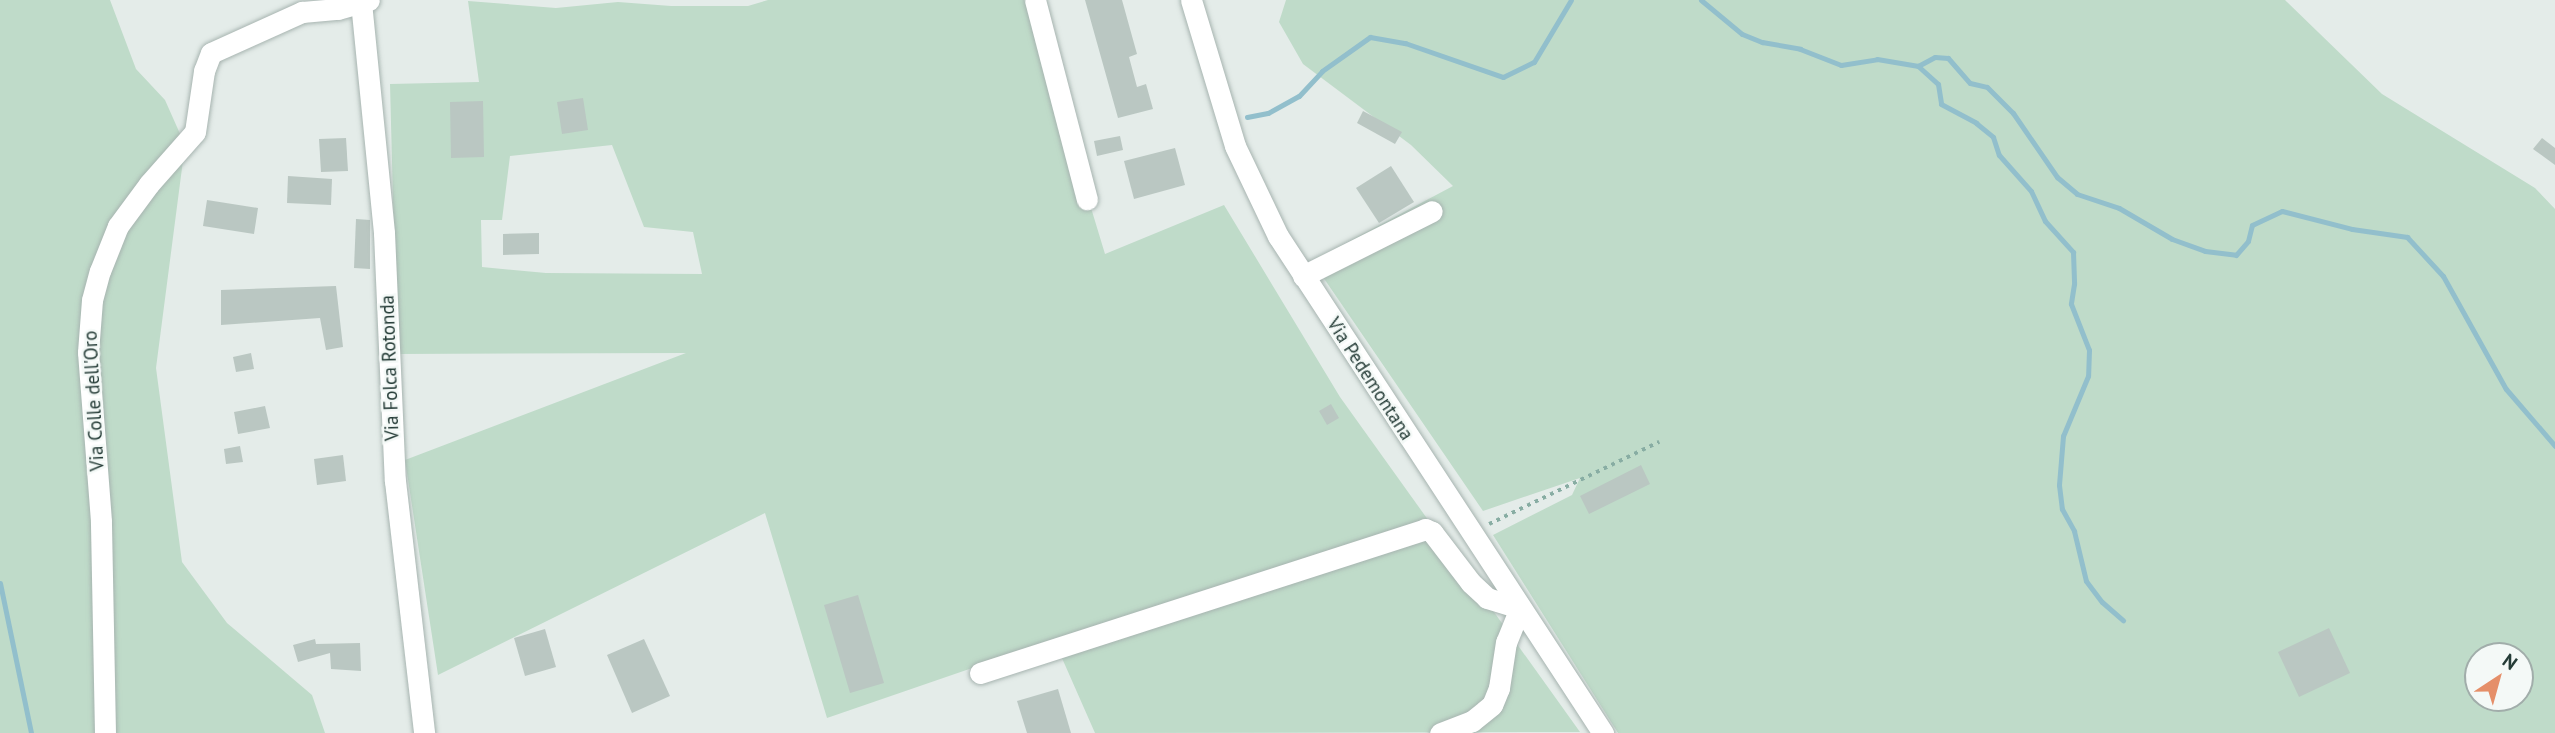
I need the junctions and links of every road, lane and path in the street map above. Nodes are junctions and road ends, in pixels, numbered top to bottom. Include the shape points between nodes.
1 (1035, 0) edge
2 (1191, 0) edge
3 (365, 1) edge
4 (1087, 199) dead end
5 (1432, 211) dead end
6 (1303, 276) junction
7 (1660, 442) dead end
8 (1471, 533) junction
9 (1520, 608) junction
10 (980, 673) dead end
11 (105, 733) edge
12 (424, 733) edge
13 (1440, 733) edge
14 (1603, 733) edge

1 - 4 street
2 - 6 street, Via Pedemontana via 1246,173
3 - 11 street, Via Colle dell'Oro via 302,12 211,53 195,132 118,226 100,271 92,300 88,352 100,520
3 - 12 street, Via Folca Rotonda via 384,233 395,481
5 - 6 street
6 - 8 street, Via Pedemontana
7 - 8 path
8 - 9 street, Via Pedemontana
9 - 10 street via 1487,598 1425,529
9 - 13 street via 1506,642 1492,705 1472,721
9 - 14 street, Via Pedemontana

